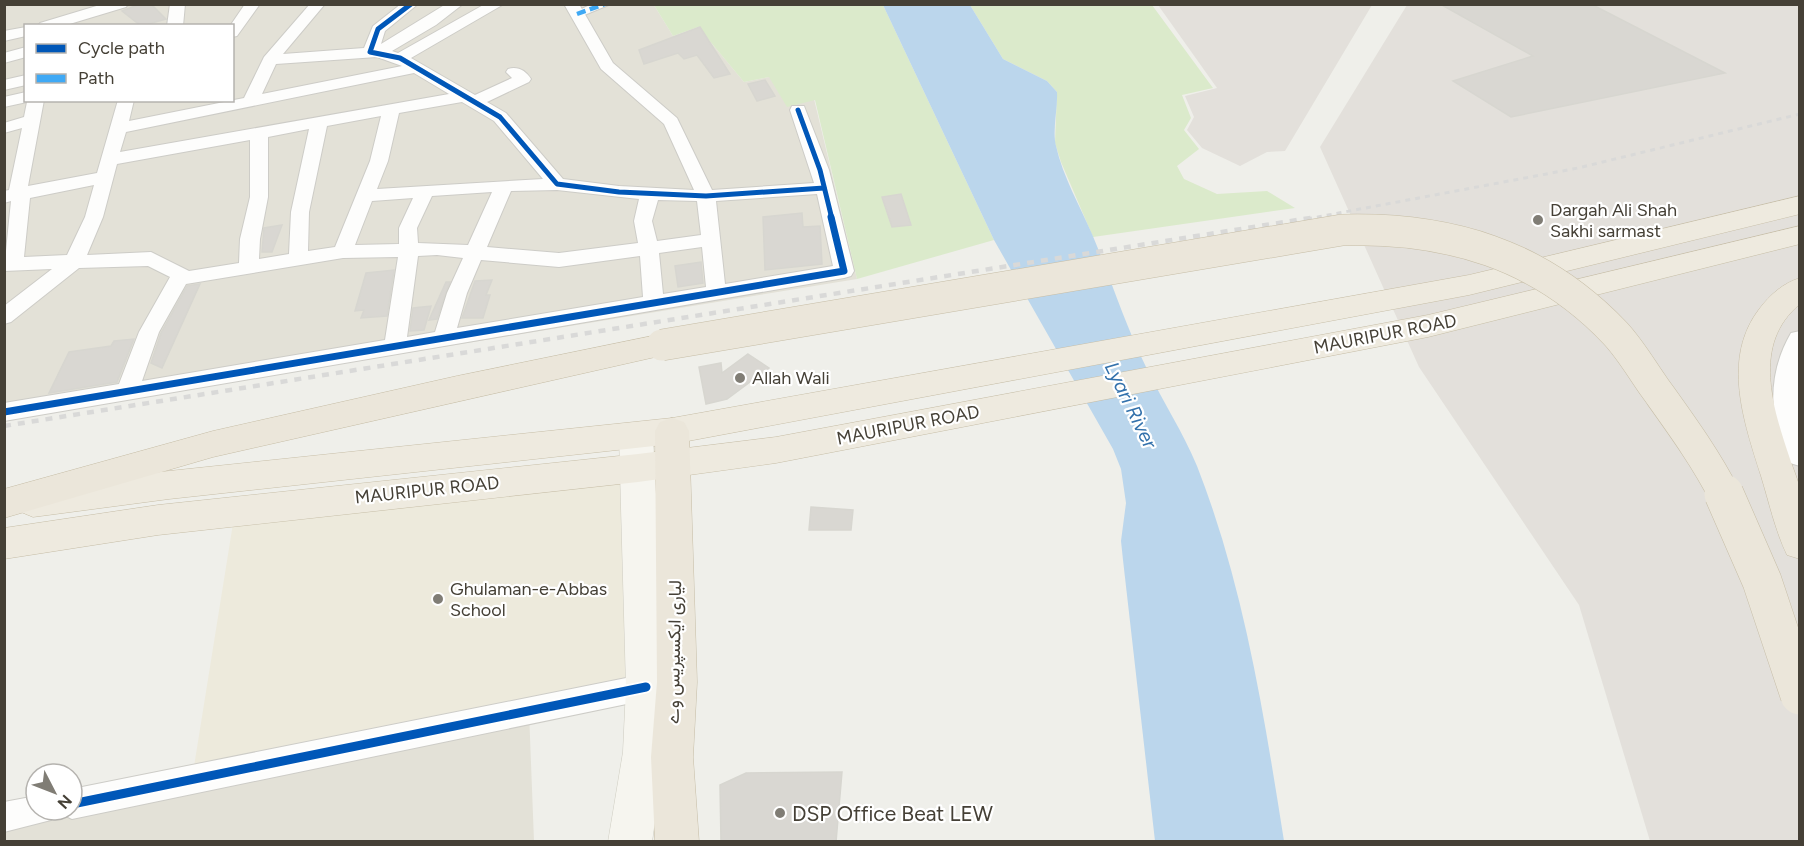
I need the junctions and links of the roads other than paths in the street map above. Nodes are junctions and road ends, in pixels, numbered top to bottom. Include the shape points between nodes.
1 (178, 4) edge
2 (253, 4) edge
3 (318, 4) edge
4 (411, 4) edge
5 (456, 4) edge
6 (497, 4) edge
7 (605, 4) edge
8 (115, 8) edge
9 (574, 9) edge
10 (54, 24) edge
11 (175, 24) edge
12 (234, 30) edge
13 (24, 31) edge
14 (4, 36) edge
15 (374, 52) junction
16 (24, 53) edge
17 (4, 58) edge
18 (399, 58) junction
19 (270, 60) junction
20 (416, 68) junction
21 (514, 72) dead end
22 (24, 80) edge
23 (4, 85) edge
24 (24, 97) edge
25 (469, 99) junction
26 (4, 102) edge
27 (36, 102) edge
28 (126, 102) edge
29 (250, 102) junction
30 (185, 108) edge
31 (798, 110) dead end
32 (392, 111) junction
33 (33, 120) junction
34 (319, 123) junction
35 (4, 128) edge
36 (119, 128) junction
37 (259, 134) junction
38 (24, 158) junction
39 (4, 161) edge
40 (106, 169) junction
41 (556, 184) junction
42 (504, 185) junction
43 (824, 188) junction
44 (425, 191) junction
45 (650, 193) junction
46 (365, 196) junction
47 (706, 196) junction
48 (13, 203) edge
49 (1798, 212) edge
50 (710, 240) junction
51 (649, 248) junction
52 (409, 250) junction
53 (343, 252) junction
54 (475, 252) junction
55 (298, 260) junction
56 (74, 262) junction
57 (9, 264) edge
58 (249, 268) junction
59 (181, 275) junction
60 (1800, 288) edge
61 (716, 291) junction
62 (654, 302) junction
63 (4, 317) edge
64 (444, 338) junction
65 (1800, 340) edge
66 (396, 346) junction
67 (127, 391) junction
68 (4, 412) edge
69 (655, 449) junction
70 (1800, 455) edge
71 (4, 505) edge
72 (4, 544) edge
73 (1800, 544) edge
74 (646, 687) junction
75 (1800, 695) edge
76 (84, 802) edge
77 (24, 814) edge
78 (4, 818) edge
79 (630, 842) edge
80 (677, 842) edge

1 - 11 street
2 - 12 street
3 - 19 street
4 - 15 street via 378,29
5 - 15 street
6 - 18 street
7 - 9 street
8 - 10 street
9 - 47 street via 606,66 671,122
13 - 14 street
15 - 18 street
15 - 19 street
16 - 17 street
18 - 20 street
19 - 29 street
20 - 25 street
20 - 29 street
21 - 25 street via 523,79
22 - 23 street
24 - 26 street
25 - 32 street
25 - 41 street via 500,117
27 - 33 street
28 - 36 street
29 - 30 street
30 - 36 street
31 - 43 street
32 - 34 street
32 - 46 street
33 - 35 street
33 - 38 street
34 - 37 street
34 - 55 street via 300,212
36 - 40 street
37 - 40 street
37 - 58 street via 259,197 250,239
38 - 39 street
38 - 48 street
40 - 48 street
40 - 56 street via 94,217
41 - 42 street
41 - 45 street
42 - 44 street
42 - 54 street
43 - 47 street
43 - 61 street via 844,271
44 - 46 street
44 - 52 street via 408,228
45 - 47 street
45 - 51 street via 643,221
46 - 53 street
47 - 50 street
48 - 57 street
49 - 69 highway, MAURIPUR ROAD via 1399,299 776,411
49 - 69 highway, MAURIPUR ROAD via 1428,326 776,450
50 - 51 street
50 - 61 street
51 - 54 street via 559,260
51 - 62 street
52 - 53 street
52 - 54 street
52 - 66 street
53 - 55 street
54 - 64 street
55 - 58 street
56 - 57 street
56 - 59 street via 151,259
56 - 63 street
58 - 59 street via 187,278
59 - 67 street via 149,332
60 - 73 highway via 1767,318 1755,348 1752,376 1759,414
61 - 62 street
62 - 64 street
64 - 66 street
65 - 70 street via 1786,380 1785,412
66 - 67 street
67 - 68 street
69 - 71 highway, MAURIPUR ROAD via 169,484
69 - 72 highway, MAURIPUR ROAD
69 - 74 main road
69 - 80 highway, لیاری ایکسپریس وے via 677,682 672,757
71 - 75 highway, bridge via 213,444 662,345 1342,230 1398,229 1458,239 1508,257 1546,276 1588,307 1617,335 1685,430 1738,524 1775,612
74 - 76 street
74 - 79 main road via 644,752
77 - 78 street

